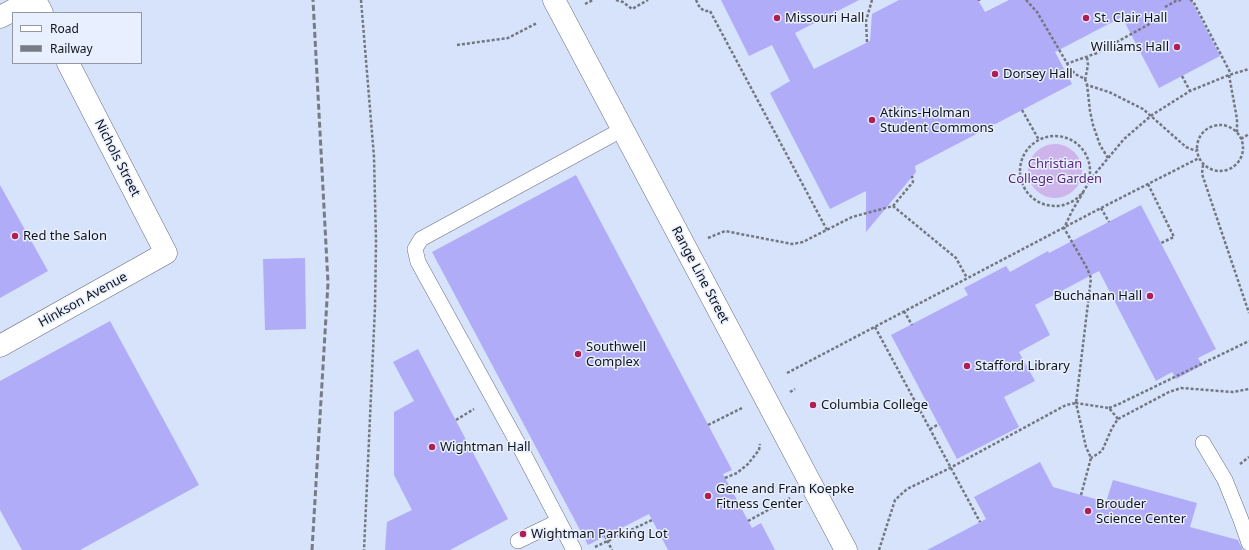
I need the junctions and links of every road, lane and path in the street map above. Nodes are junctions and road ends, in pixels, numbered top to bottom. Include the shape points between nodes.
1 (34, 0) edge
2 (361, 0) edge
3 (554, 0) edge
4 (616, 0) edge
5 (648, 0) edge
6 (696, 0) edge
7 (872, 0) edge
8 (1026, 0) edge
9 (1181, 0) edge
10 (1190, 0) edge
11 (1165, 7) dead end
12 (41, 12) edge
13 (0, 17) edge
14 (538, 22) dead end
15 (1153, 22) dead end
16 (867, 42) dead end
17 (457, 45) dead end
18 (1088, 57) junction
19 (69, 64) edge
20 (1066, 64) junction
21 (1249, 69) edge
22 (1230, 75) junction
23 (1182, 76) dead end
24 (1085, 78) junction
25 (1088, 86) junction
26 (1190, 91) junction
27 (1022, 110) dead end
28 (1152, 115) junction
29 (623, 129) junction
30 (1237, 132) junction
31 (1249, 134) edge
32 (1241, 138) junction
33 (1039, 140) junction
34 (1196, 151) junction
35 (1108, 158) junction
36 (1199, 158) junction
37 (1203, 165) junction
38 (912, 176) dead end
39 (1089, 181) junction
40 (1148, 184) junction
41 (1084, 191) junction
42 (893, 206) junction
43 (1101, 208) junction
44 (1109, 222) dead end
45 (1064, 228) junction
46 (827, 230) junction
47 (1161, 243) dead end
48 (685, 246) junction
49 (166, 253) joint
50 (967, 278) junction
51 (904, 311) junction
52 (1249, 313) edge
53 (912, 325) dead end
54 (875, 328) junction
55 (1249, 341) edge
56 (0, 346) edge
57 (787, 373) dead end
58 (1249, 389) edge
59 (1076, 404) junction
60 (1109, 408) junction
61 (1118, 419) junction
62 (939, 424) dead end
63 (930, 429) junction
64 (762, 440) dead end
65 (1203, 443) dead end
66 (1091, 458) junction
67 (950, 468) junction
68 (725, 478) dead end
69 (1081, 495) dead end
70 (792, 497) dead end
71 (652, 520) dead end
72 (559, 521) junction
73 (748, 521) dead end
74 (980, 522) dead end
75 (605, 536) dead end
76 (518, 541) dead end
77 (608, 541) junction
78 (1249, 543) edge
79 (364, 550) edge
80 (574, 550) edge
81 (589, 550) edge
82 (612, 550) edge
83 (846, 550) edge
84 (879, 550) edge

1 - 12 street
1 - 13 street
2 - 79 path via 374,157 376,241
3 - 29 street, Range Line Street
4 - 5 path via 632,9
6 - 46 path via 700,8 710,11
7 - 16 path via 866,21
8 - 20 path via 1037,12
9 - 11 path
10 - 22 path via 1197,7
14 - 17 path via 508,38
15 - 18 path
18 - 20 path
18 - 24 path
19 - 49 street, Nichols Street
20 - 24 path via 1077,75
21 - 22 path
22 - 26 path
22 - 30 path
23 - 26 path
24 - 25 path
25 - 28 path via 1109,92
25 - 35 path via 1093,125
26 - 28 path
27 - 33 path
28 - 34 path via 1186,147
28 - 35 path via 1124,139
29 - 48 street, Range Line Street
29 - 72 lane via 421,238 415,249 418,262
30 - 32 path
30 - 34 path via 1224,125 1209,127 1199,137
31 - 32 path
32 - 37 path via 1242,154 1233,167 1226,171 1218,171
33 - 39 path via 1050,136 1072,140 1088,158
33 - 41 path via 1023,156 1020,179 1025,190 1042,204 1054,206 1076,199
34 - 36 path
35 - 39 path
36 - 37 path
36 - 40 path
37 - 52 path via 1202,174
38 - 42 path via 914,182
39 - 41 path
40 - 43 path
40 - 47 path via 1174,237
41 - 45 path
42 - 46 path via 852,217
42 - 50 path via 956,258
43 - 44 path
43 - 45 path
45 - 50 path
45 - 59 path via 1090,278
46 - 48 path via 803,242 792,244 725,231
48 - 83 street, Range Line Street
49 - 56 street, Hinkson Avenue
50 - 51 path
51 - 53 path
51 - 54 path
54 - 57 path
54 - 63 path
55 - 60 path
58 - 61 path via 1233,392 1181,388
59 - 60 path
59 - 66 path
59 - 67 path via 1066,405
60 - 61 path
61 - 66 path via 1102,451
62 - 63 path
63 - 67 path
64 - 68 path via 759,450 748,464
65 - 78 lane via 1225,480
66 - 69 path
67 - 74 path
67 - 84 path via 907,489 895,500
70 - 73 path
71 - 77 path
72 - 76 lane
72 - 80 lane
75 - 77 path
77 - 81 path
77 - 82 path

